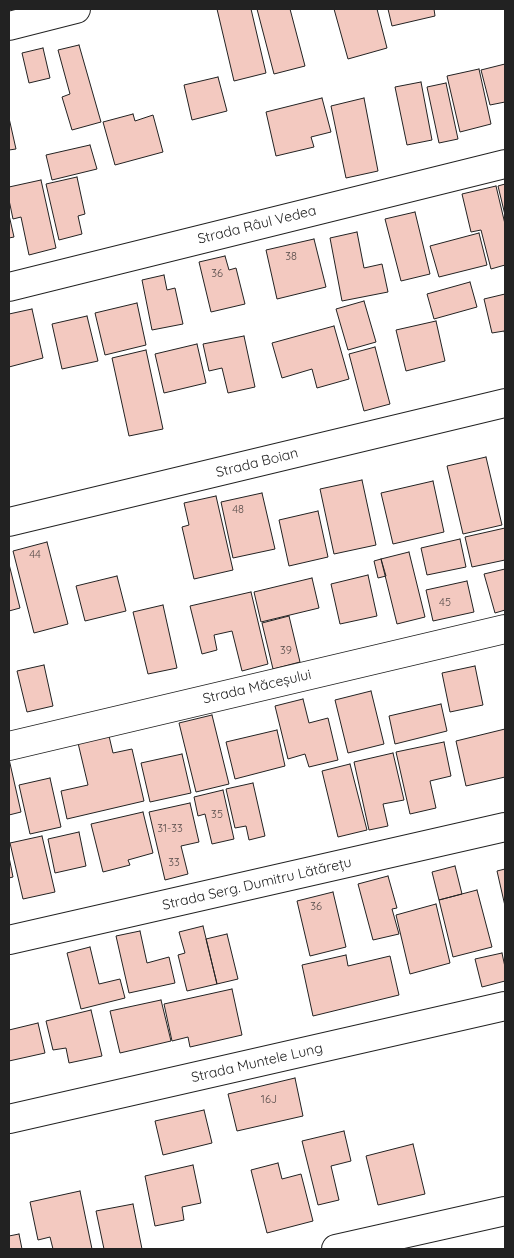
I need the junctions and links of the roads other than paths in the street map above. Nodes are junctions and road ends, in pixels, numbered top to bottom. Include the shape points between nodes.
1 (76, 9) edge
2 (9, 26) edge
3 (505, 164) edge
4 (9, 287) edge
5 (505, 403) edge
6 (9, 522) edge
7 (505, 629) edge
8 (9, 746) edge
9 (505, 828) edge
10 (9, 940) edge
11 (505, 1006) edge
12 (9, 1119) edge
13 (505, 1211) edge
14 (336, 1249) edge

1 - 2 street
3 - 4 street, Strada Râul Vedea
5 - 6 street, Strada Boian
7 - 8 street, Strada Măceșului
9 - 10 street, Strada Serg. Dumitru Lătărețu
11 - 12 street, Strada Muntele Lung
13 - 14 street

